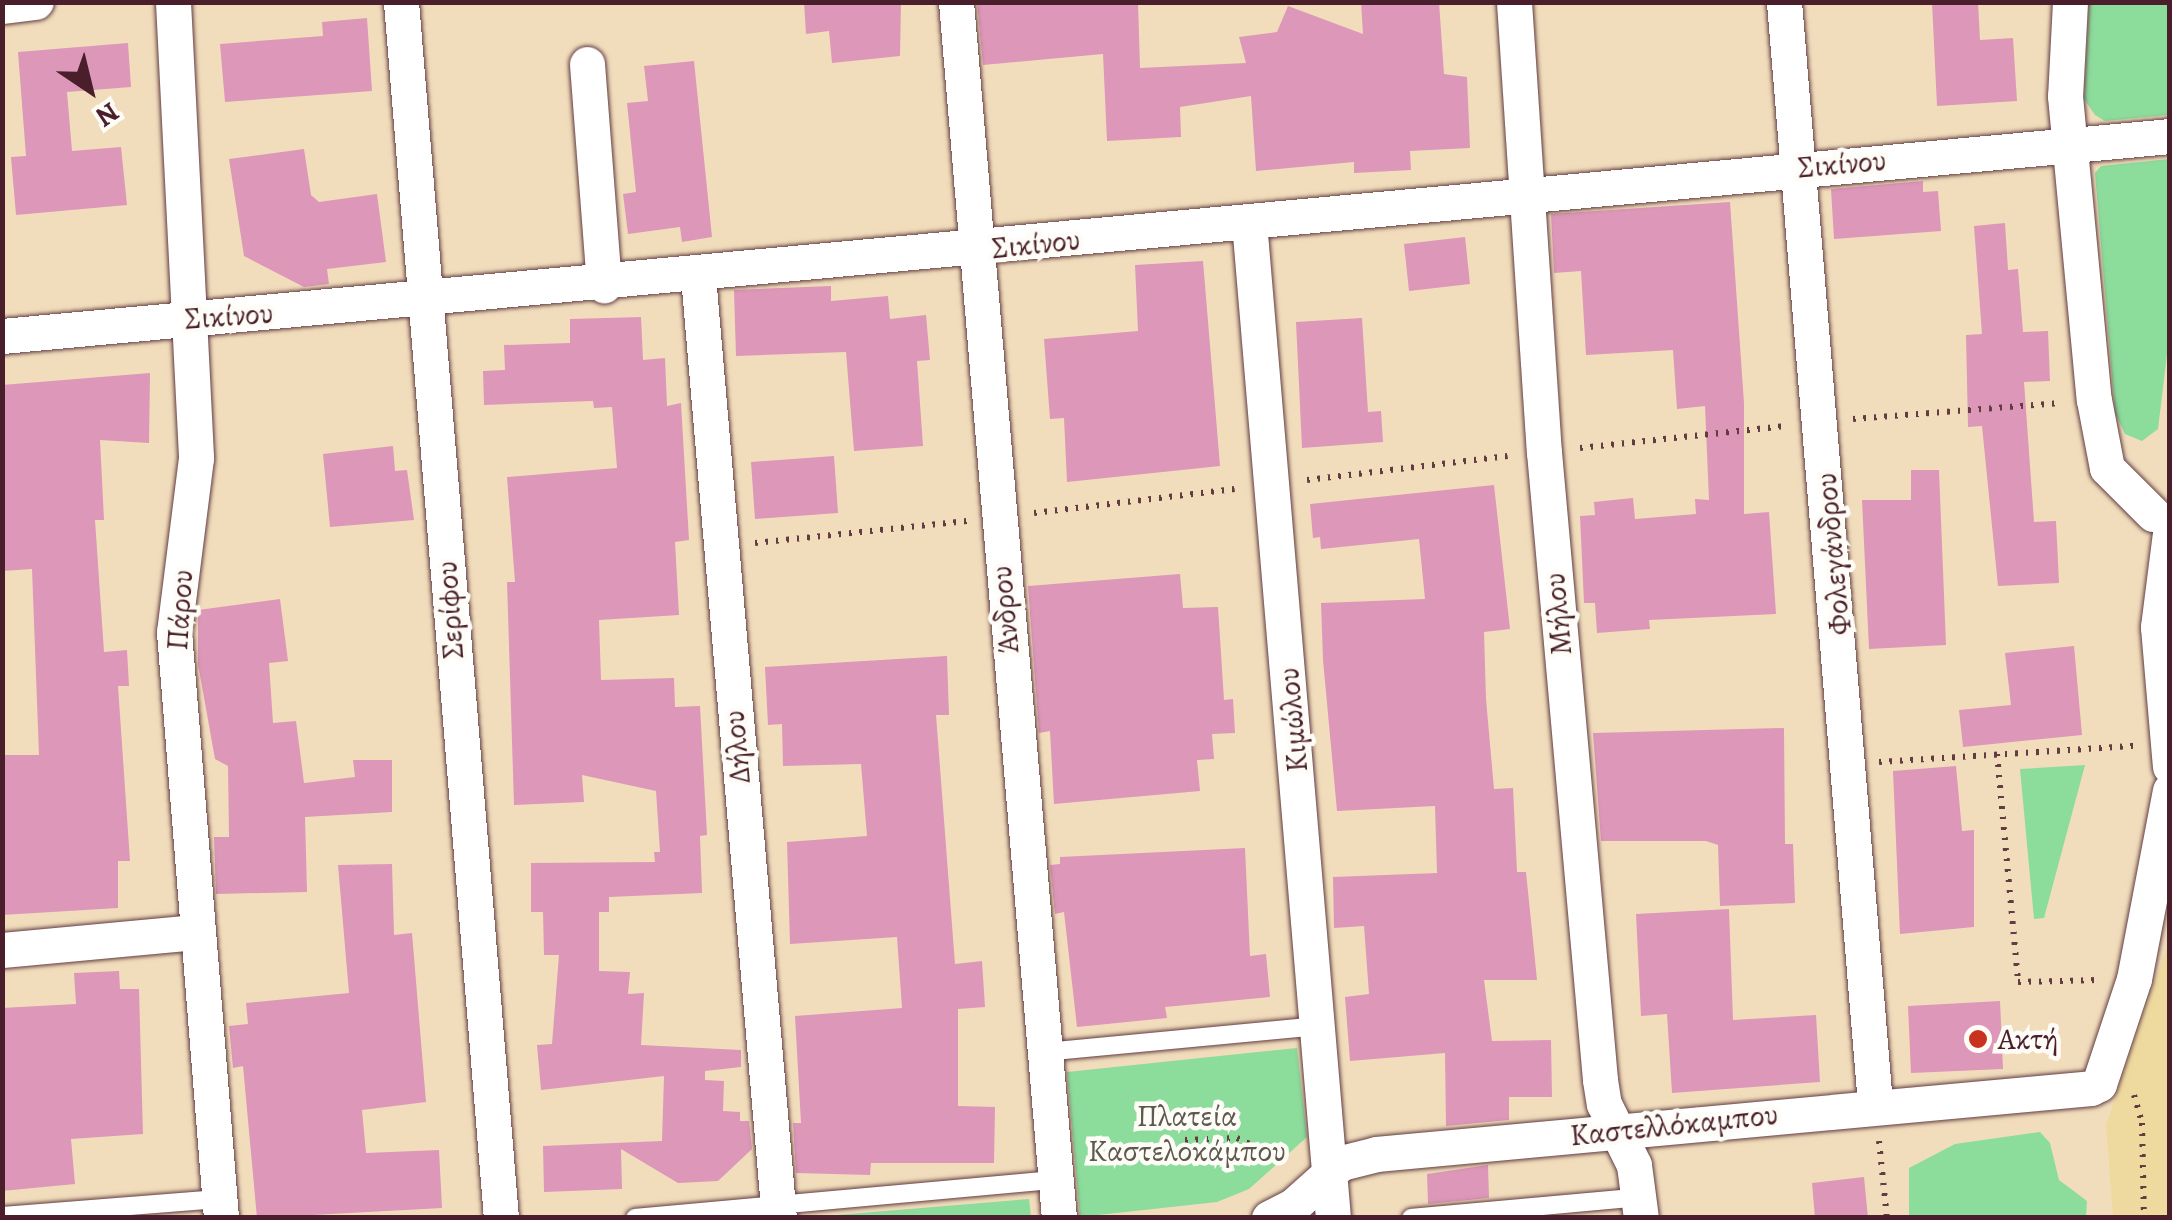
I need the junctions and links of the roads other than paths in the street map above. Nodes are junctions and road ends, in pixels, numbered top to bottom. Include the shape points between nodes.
1 (36, 2) edge
2 (173, 2) edge
3 (400, 2) edge
4 (956, 2) edge
5 (1514, 2) edge
6 (1784, 2) edge
7 (2070, 2) edge
8 (2, 6) edge
9 (586, 64) dead end
10 (2170, 136) edge
11 (2068, 144) junction
12 (1802, 168) junction
13 (1525, 193) junction
14 (1249, 222) junction
15 (974, 250) junction
16 (698, 276) junction
17 (604, 285) junction
18 (424, 302) junction
19 (190, 318) junction
20 (2, 336) edge
21 (2161, 523) edge
22 (2168, 755) edge
23 (2170, 790) edge
24 (196, 932) junction
25 (2, 950) edge
26 (1318, 1026) junction
27 (1044, 1052) junction
28 (1875, 1105) junction
29 (1619, 1131) junction
30 (1329, 1170) junction
31 (1056, 1180) junction
32 (1640, 1207) edge
33 (220, 1208) edge
34 (779, 1211) edge
35 (1291, 1213) edge
36 (2, 1216) edge
37 (501, 1218) edge
38 (635, 1218) edge
39 (1059, 1218) edge
40 (1333, 1218) edge
41 (1411, 1218) edge

1 - 8 street
2 - 19 street, Πάρου
3 - 18 street, Σερίφου
4 - 15 street, Άνδρου
5 - 13 street, Μήλου
6 - 12 street, Φολεγάνδρου
7 - 11 street
9 - 17 street
10 - 11 street, Σικίνου
11 - 12 street, Σικίνου
11 - 21 street via 2107,468
12 - 13 street, Σικίνου
12 - 28 street, Φολεγάνδρου
13 - 14 street, Σικίνου
13 - 29 street, Μήλου via 1600,1080
14 - 15 street, Σικίνου
14 - 26 street, Κιμώλου
15 - 16 street, Σικίνου
15 - 27 street, Άνδρου
16 - 17 street, Σικίνου
16 - 34 street, Δήλου
17 - 18 street, Σικίνου
18 - 19 street, Σικίνου
18 - 37 street, Σερίφου
19 - 20 street, Σικίνου
19 - 24 street, Πάρου via 196,489 174,632
21 - 22 street via 2158,612
23 - 28 street, Καστελλόκαμπου via 2134,979 2100,1084
24 - 25 street
24 - 33 street, Πάρου
26 - 27 lane
26 - 30 street, Κιμώλου
27 - 31 street, Άνδρου
28 - 29 street, Καστελλόκαμπου
29 - 30 street, Καστελλόκαμπου via 1376,1154
29 - 32 street, Μήλου
30 - 35 street, Καστελλόκαμπου
30 - 40 street, Κιμώλου
31 - 34 lane
31 - 39 street, Άνδρου
32 - 41 lane
33 - 36 lane
34 - 38 lane

